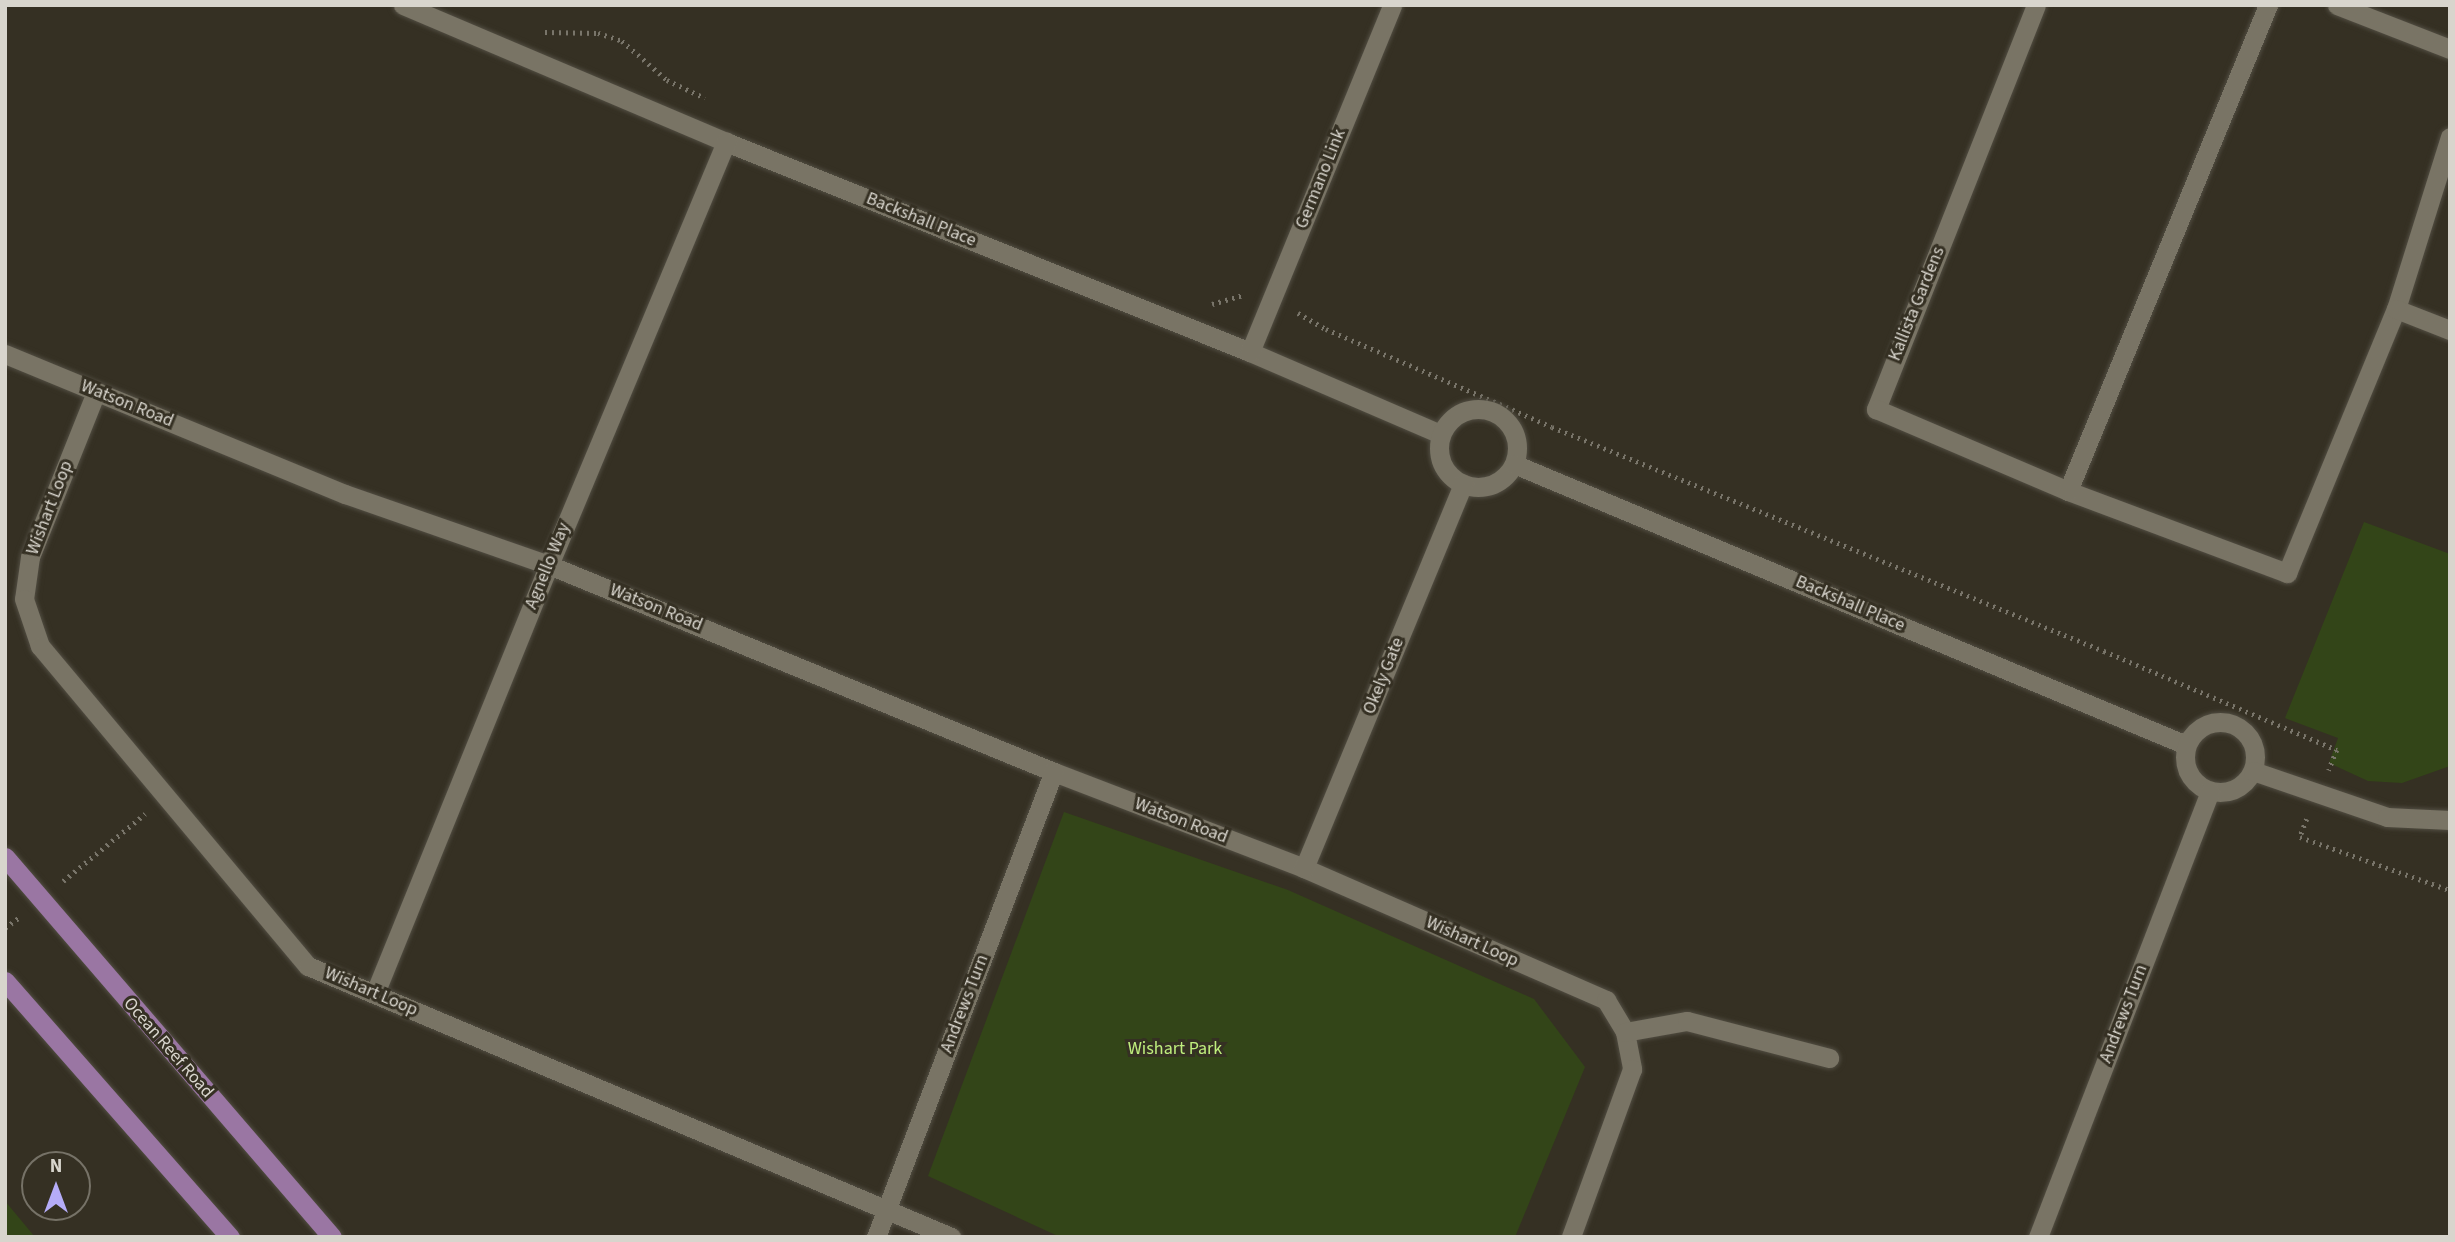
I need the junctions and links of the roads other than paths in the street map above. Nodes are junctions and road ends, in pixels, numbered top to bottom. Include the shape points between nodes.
1 (403, 5) edge
2 (1392, 5) edge
3 (2036, 5) edge
4 (2268, 5) edge
5 (2337, 5) edge
6 (2450, 50) edge
7 (2450, 137) edge
8 (726, 142) junction
9 (2396, 309) junction
10 (2450, 330) edge
11 (1250, 352) junction
12 (5, 354) edge
13 (96, 391) junction
14 (1440, 434) junction
15 (1514, 464) junction
16 (1463, 484) junction
17 (2068, 491) junction
18 (549, 565) junction
19 (2186, 744) junction
20 (2253, 771) junction
21 (1054, 772) junction
22 (2210, 792) junction
23 (2450, 820) edge
24 (5, 857) edge
25 (1304, 868) junction
26 (5, 981) edge
27 (375, 993) junction
28 (1625, 1032) junction
29 (1829, 1058) dead end
30 (887, 1209) junction
31 (230, 1237) edge
32 (332, 1237) edge
33 (876, 1237) edge
34 (951, 1237) edge
35 (1571, 1237) edge
36 (2038, 1237) edge

1 - 8 street, Backshall Place
2 - 11 street, Germano Link
3 - 17 street, Kallista Gardens via 1876,409
4 - 17 street
5 - 6 street
7 - 9 street, Kallista Gardens
8 - 11 street, Backshall Place
8 - 18 street, Agnello Way
9 - 10 street
9 - 17 street, Kallista Gardens via 2287,573
11 - 14 street, Backshall Place
12 - 13 street, Watson Road
13 - 18 street, Watson Road via 345,494
13 - 27 street, Wishart Loop via 30,556 24,599 40,646 309,965
14 - 15 street via 1459,413 1486,409 1510,425 1517,451
14 - 16 street via 1441,464
15 - 16 street via 1498,482 1475,487
15 - 19 street, Backshall Place
16 - 25 street, Okely Gate
18 - 21 street, Watson Road
18 - 27 street, Agnello Way
19 - 20 street via 2203,726 2227,722 2248,735 2256,759
19 - 22 street via 2191,779
20 - 22 street via 2236,789
20 - 23 street via 2387,817
21 - 25 street, Watson Road
21 - 30 street, Andrews Turn
22 - 36 street, Andrews Turn
24 - 32 main road, Ocean Reef Road
25 - 28 street, Wishart Loop via 1606,1000
26 - 31 main road
27 - 30 street, Wishart Loop
28 - 29 street via 1687,1021
28 - 35 street, Wishart Loop via 1632,1069
30 - 33 street, Andrews Turn
30 - 34 street, Wishart Loop

